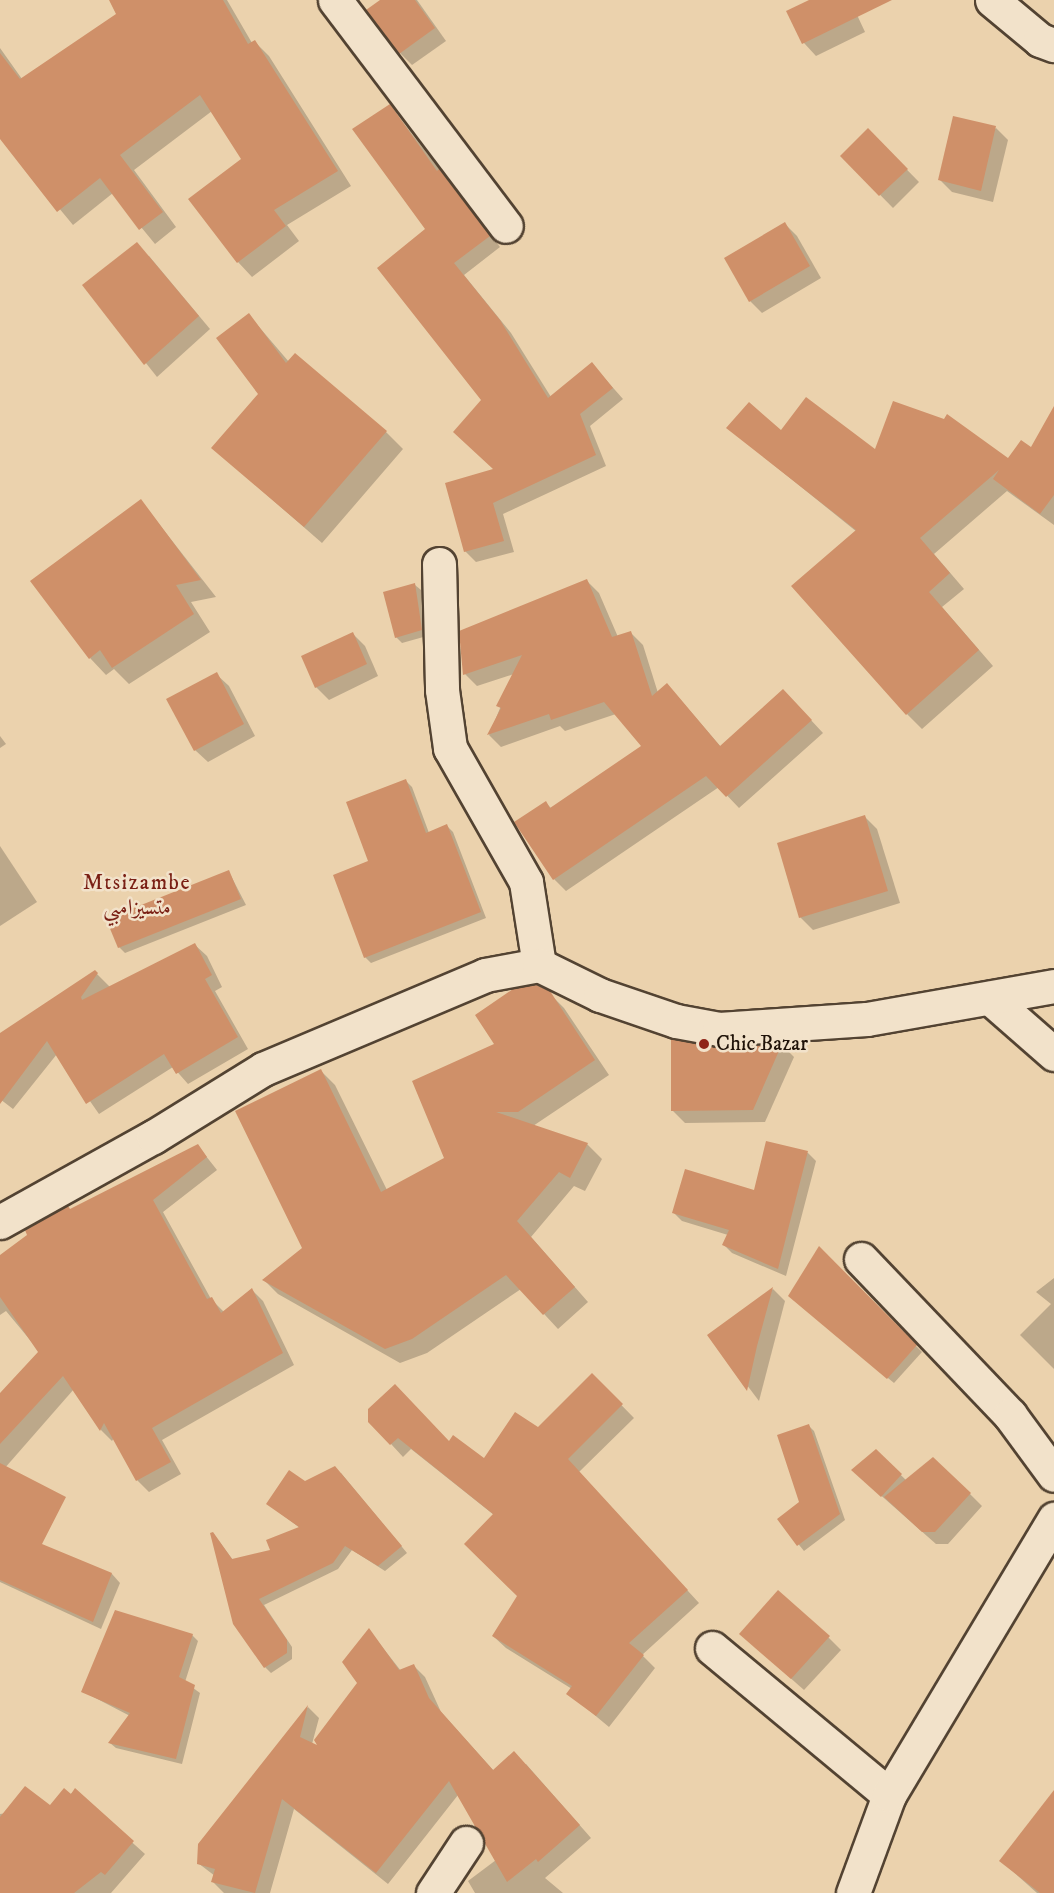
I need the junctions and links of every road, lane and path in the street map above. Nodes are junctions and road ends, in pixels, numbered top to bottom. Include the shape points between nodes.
1 (334, 0) edge
2 (992, 0) edge
3 (1054, 45) edge
4 (506, 226) dead end
5 (439, 564) dead end
6 (539, 965) junction
7 (1054, 986) edge
8 (990, 998) junction
9 (1054, 1054) edge
10 (0, 1222) edge
11 (861, 1259) dead end
12 (1054, 1475) edge
13 (1054, 1519) edge
14 (712, 1648) dead end
15 (889, 1795) junction
16 (466, 1843) dead end
17 (433, 1893) edge
18 (853, 1893) edge

1 - 4 street
2 - 3 street via 1040,40
5 - 6 street via 442,690 450,748 526,882
6 - 8 street via 600,996 676,1021 719,1029 867,1019
6 - 10 street via 485,975 263,1069 153,1137
7 - 8 street
8 - 9 street
11 - 12 street via 1010,1415
13 - 15 street
14 - 15 street
15 - 18 street
16 - 17 street

